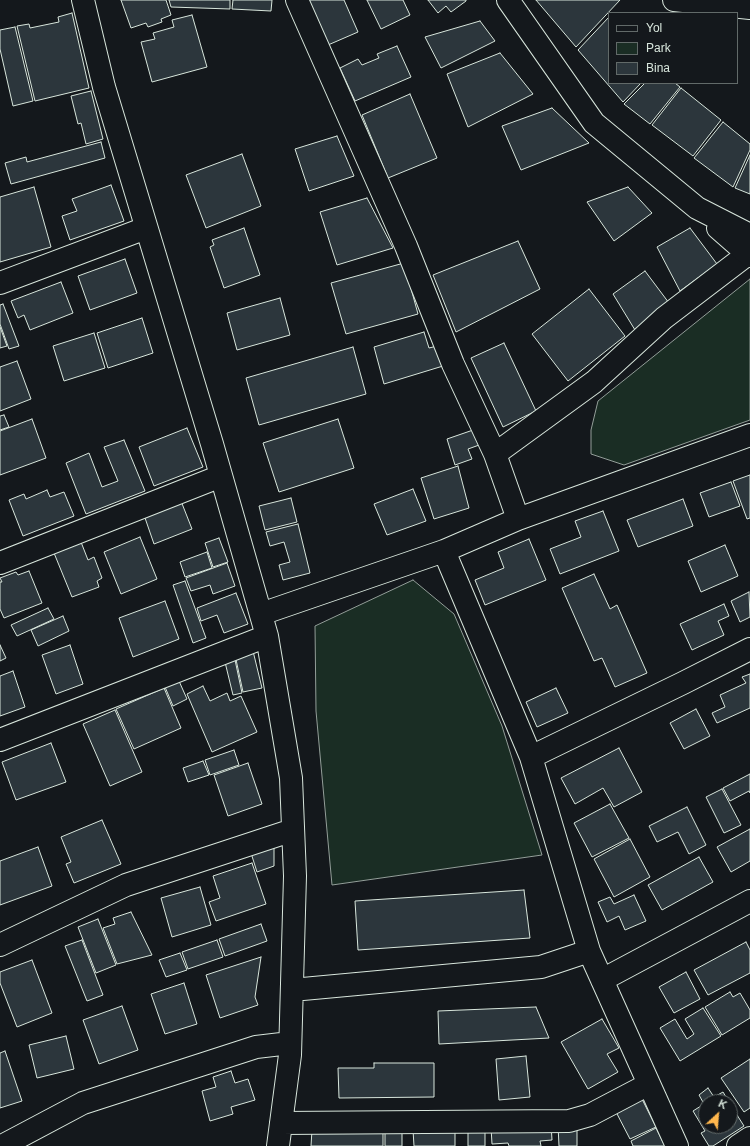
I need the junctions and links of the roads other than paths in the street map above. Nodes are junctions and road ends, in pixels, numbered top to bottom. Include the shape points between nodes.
1 (83, 0) edge
2 (297, 0) edge
3 (508, 0) edge
4 (674, 0) edge
5 (745, 0) edge
6 (750, 7) edge
7 (146, 228) junction
8 (749, 249) edge
9 (0, 283) edge
10 (750, 435) edge
11 (495, 454) junction
12 (221, 476) junction
13 (518, 519) junction
14 (444, 551) junction
15 (0, 563) edge
16 (261, 614) junction
17 (267, 636) junction
18 (750, 649) edge
19 (0, 740) edge
20 (531, 757) junction
21 (293, 830) junction
22 (750, 901) edge
23 (0, 945) edge
24 (589, 951) junction
25 (602, 980) junction
26 (292, 990) junction
27 (290, 1043) junction
28 (649, 1084) junction
29 (281, 1123) junction
30 (750, 1138) edge
31 (2, 1146) edge
32 (278, 1146) edge
33 (677, 1146) edge
34 (738, 1146) edge

1 - 7 street via 104,87
2 - 11 street via 406,246 453,364
3 - 8 street via 594,123
4 - 6 street
5 - 6 street
7 - 9 street
7 - 12 street
8 - 11 street via 664,318 594,382
10 - 13 street
11 - 13 street
12 - 15 street
12 - 16 street
13 - 14 street
14 - 16 street
14 - 20 street
16 - 17 street
17 - 19 street
17 - 21 street via 291,778
18 - 20 street
20 - 24 street
21 - 23 street via 126,885
21 - 26 street via 295,876
22 - 25 street
24 - 25 street
24 - 26 street via 541,967
25 - 28 street
26 - 27 street
27 - 29 street
27 - 31 street via 256,1047 82,1103
28 - 29 street via 590,1115 569,1121
28 - 33 street
29 - 32 street
30 - 34 street

